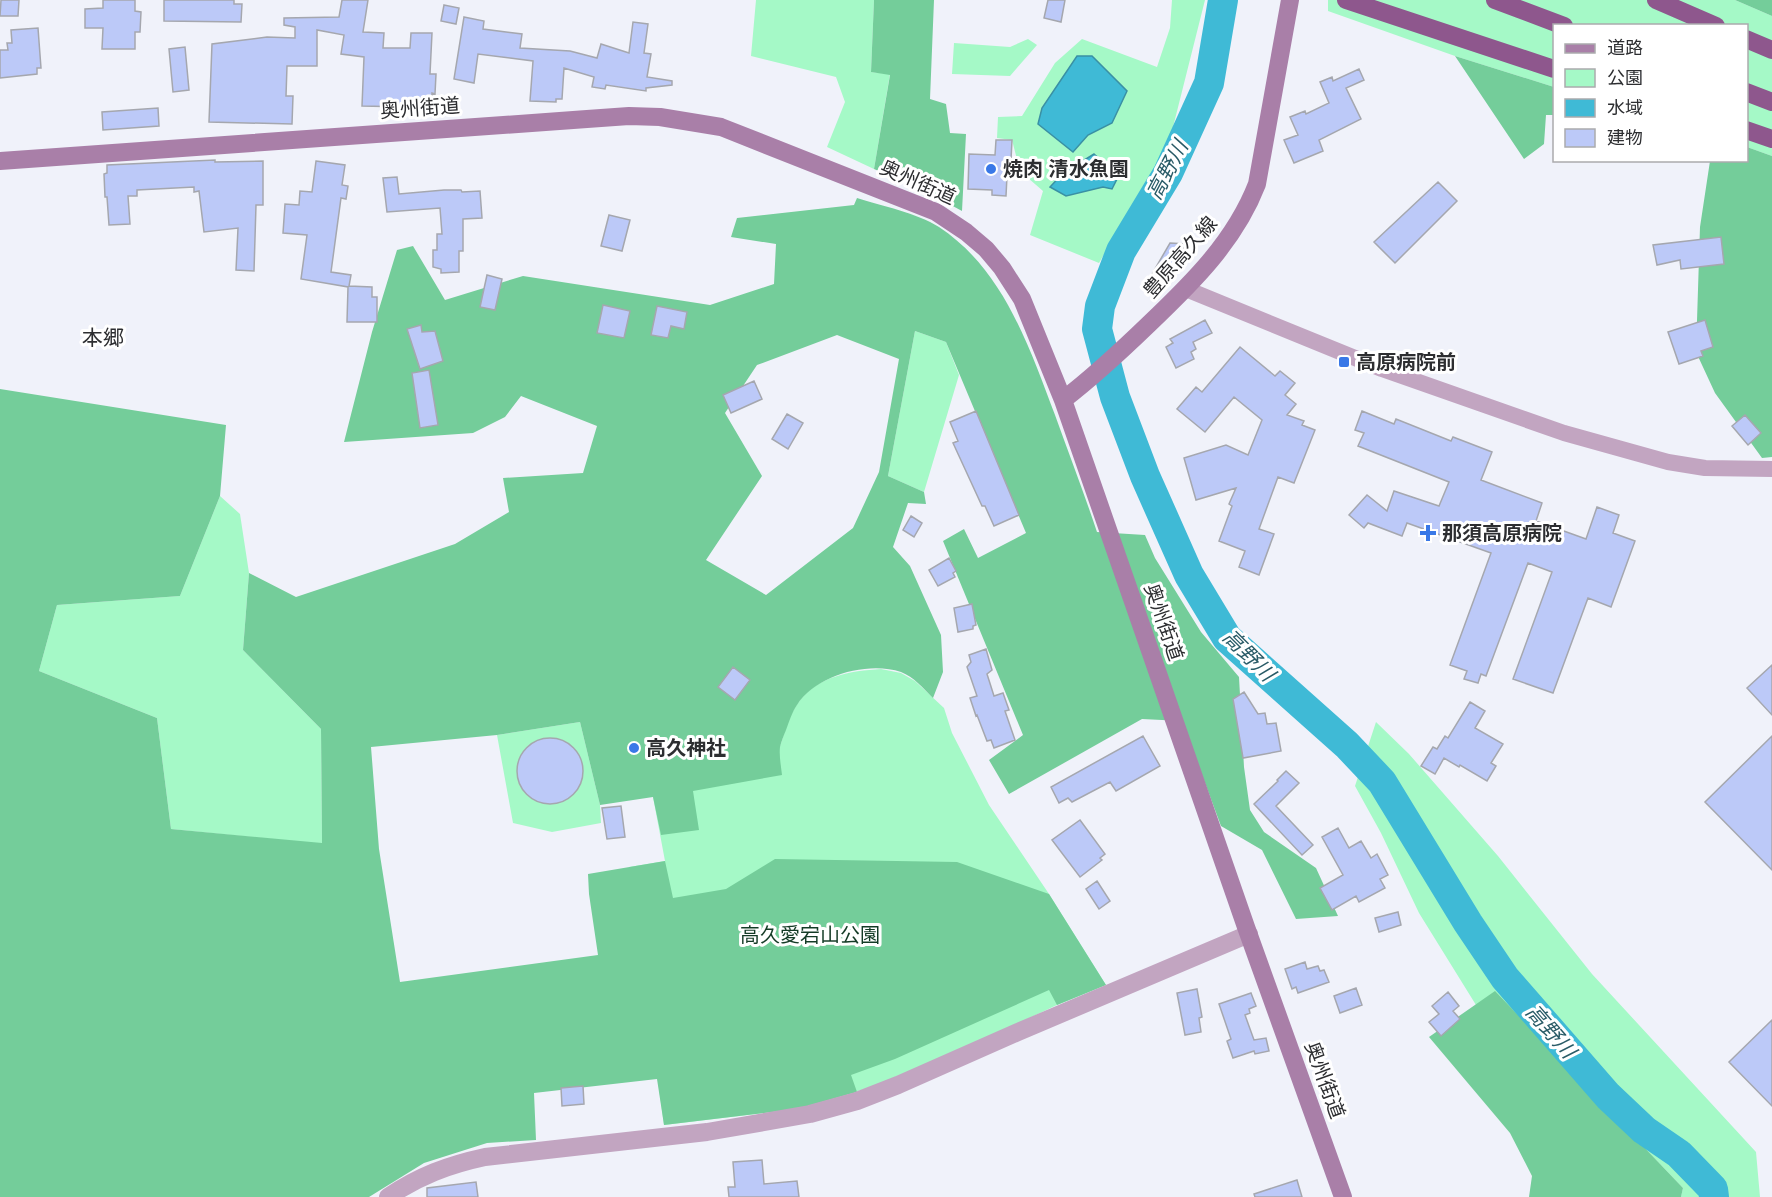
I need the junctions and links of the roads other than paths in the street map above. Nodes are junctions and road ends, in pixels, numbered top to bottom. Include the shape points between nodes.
1 (1290, 0) edge
2 (1346, 0) edge
3 (1495, 0) edge
4 (1656, 0) edge
5 (1559, 24) edge
6 (1711, 24) edge
7 (1748, 40) edge
8 (1772, 50) edge
9 (1553, 69) edge
10 (1748, 93) edge
11 (1772, 102) edge
12 (1748, 131) edge
13 (1772, 139) edge
14 (0, 161) edge
15 (1186, 289) junction
16 (1063, 400) junction
17 (1772, 469) edge
18 (1249, 934) junction
19 (388, 1197) edge
20 (1343, 1197) edge

1 - 15 main road, 豊原高久線 via 1257,184 1231,234
2 - 9 highway
3 - 5 highway
4 - 6 highway
7 - 8 highway
10 - 11 highway
12 - 13 highway
14 - 16 main road, 奥州街道 via 629,116 721,127 936,212 966,231 1002,268 1022,299
15 - 16 main road, 豊原高久線
15 - 17 street via 1382,369 1575,437 1668,462 1705,468
16 - 18 main road, 奥州街道
18 - 19 street via 857,1101 810,1114 708,1132 485,1157 421,1176
18 - 20 main road, 奥州街道

